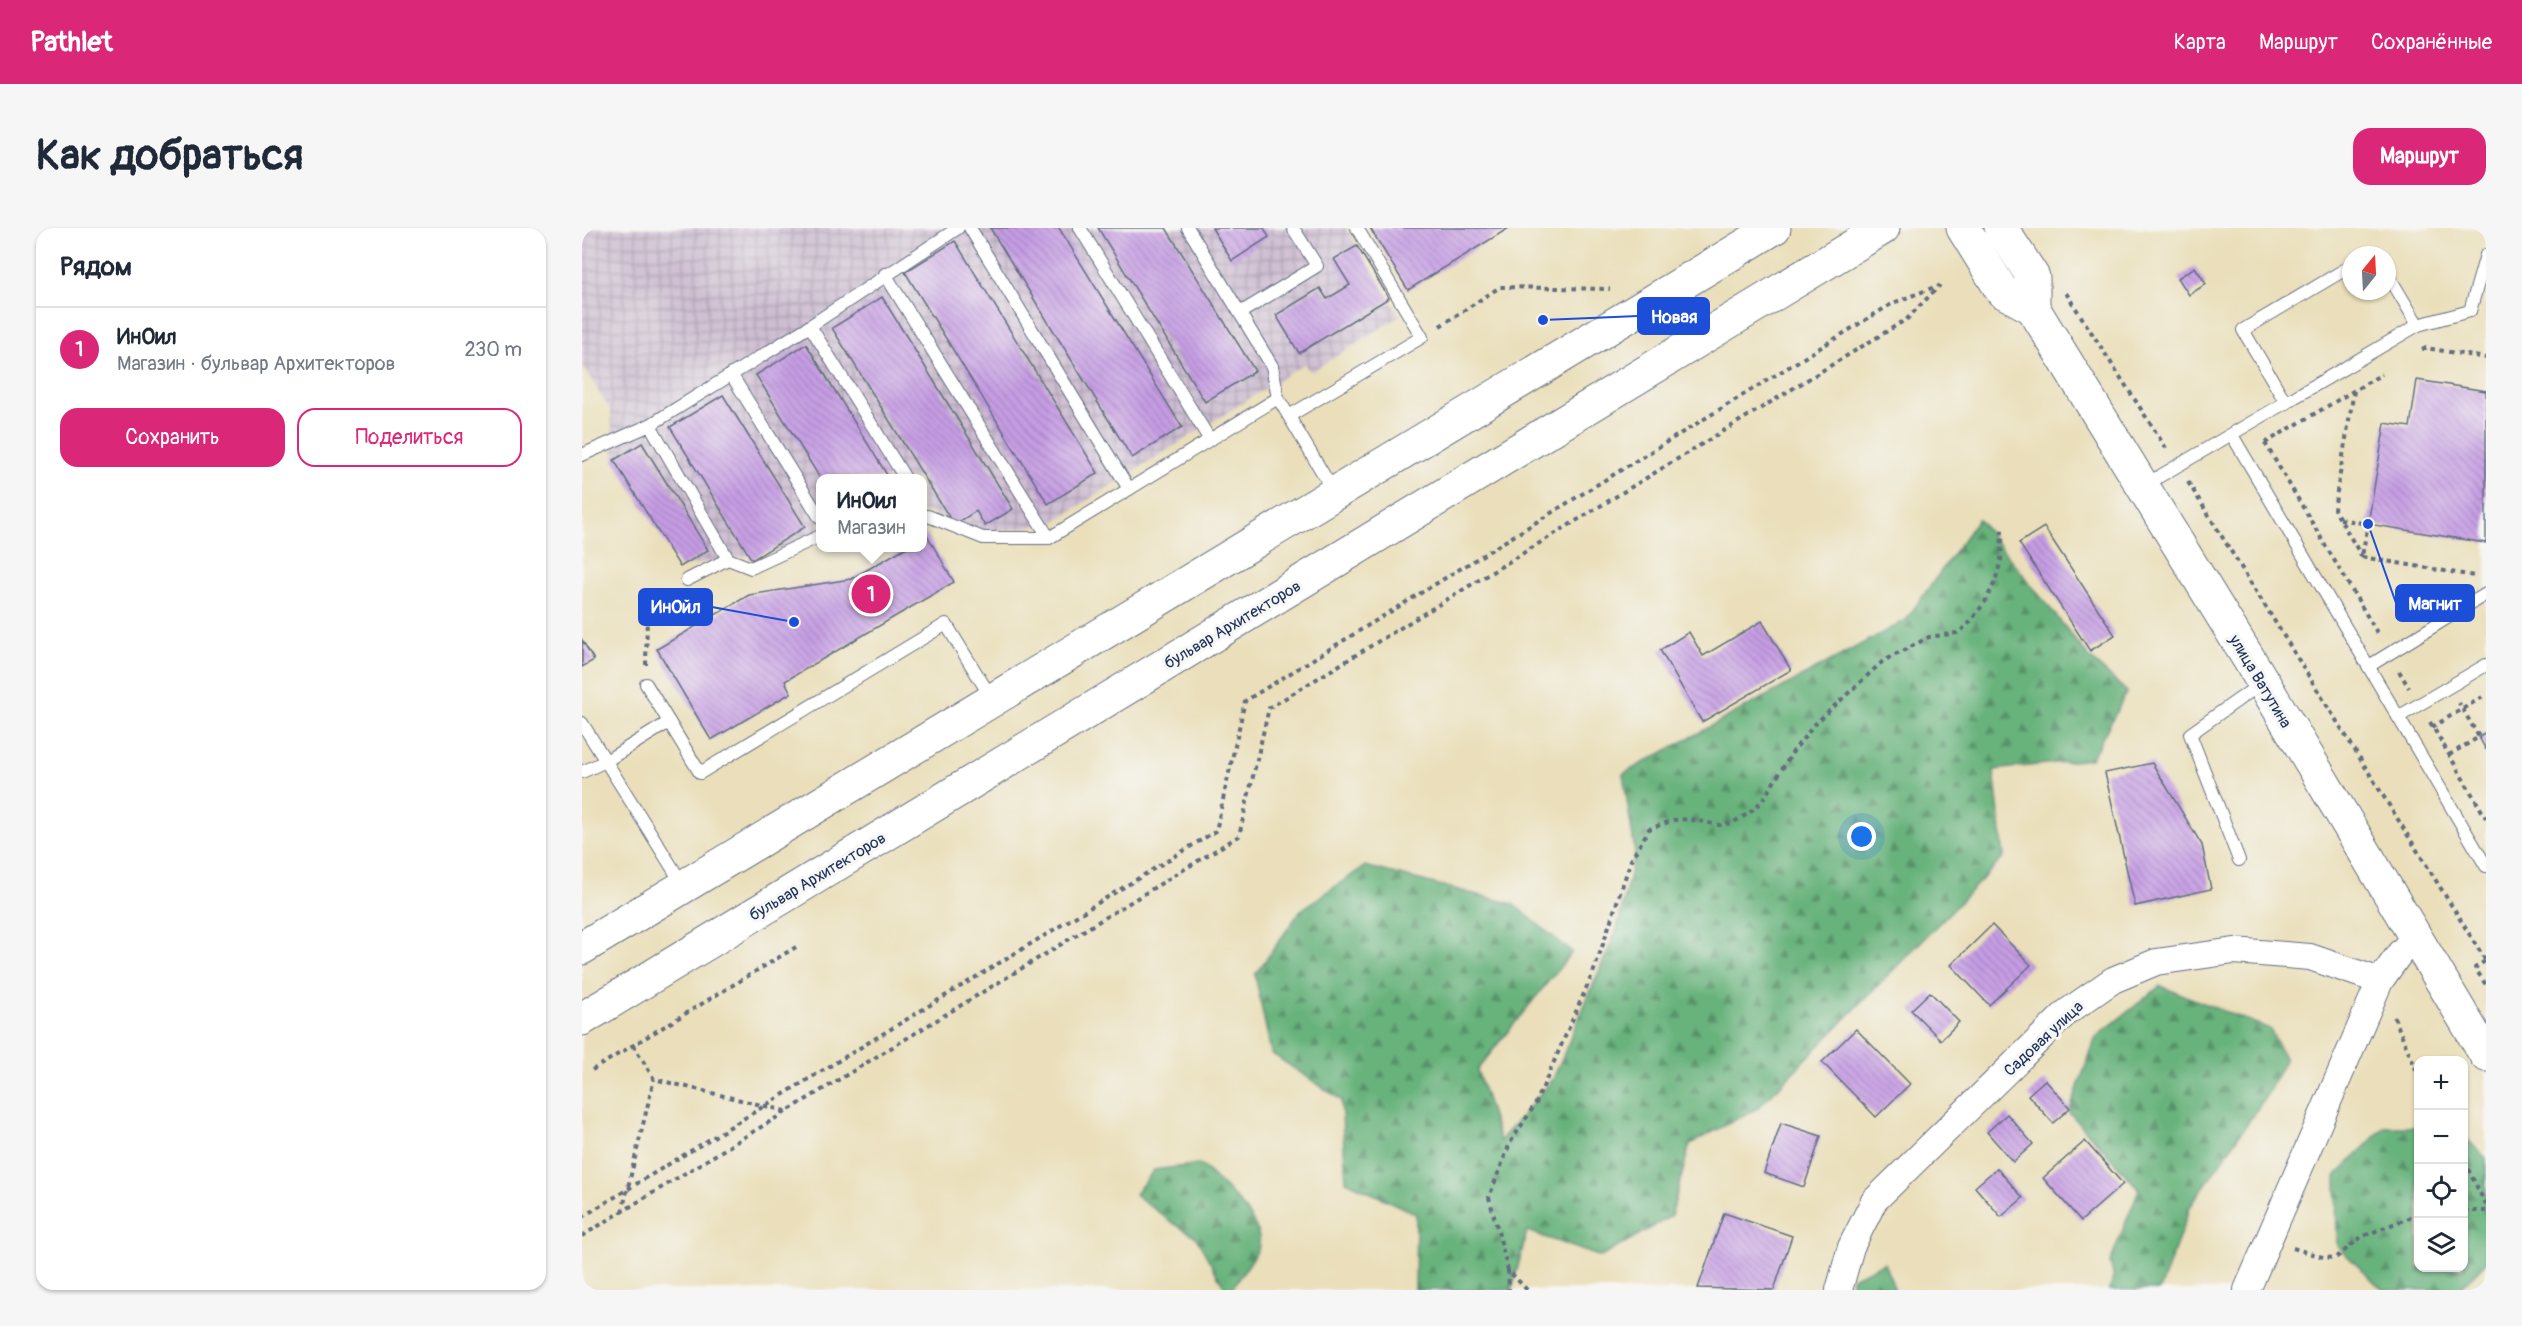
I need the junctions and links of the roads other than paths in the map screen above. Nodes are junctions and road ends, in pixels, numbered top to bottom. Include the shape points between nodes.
1 (958, 228) edge
2 (970, 228) edge
3 (1080, 228) edge
4 (1188, 228) edge
5 (1293, 228) edge
6 (1357, 228) edge
7 (1774, 228) edge
8 (1883, 228) edge
9 (1963, 228) edge
10 (2001, 228) edge
11 (2486, 255) edge
12 (2342, 271) edge
13 (885, 274) junction
14 (2396, 288) edge
15 (2033, 308) junction
16 (1240, 313) junction
17 (2418, 325) junction
18 (810, 326) junction
19 (731, 374) junction
20 (1278, 398) junction
21 (2286, 403) junction
22 (1289, 416) junction
23 (650, 425) junction
24 (2232, 435) junction
25 (1210, 440) junction
26 (582, 455) edge
27 (902, 474) edge
28 (2142, 486) junction
29 (1129, 489) junction
30 (1335, 494) junction
31 (816, 512) edge
32 (927, 514) edge
33 (816, 538) edge
34 (1049, 538) junction
35 (728, 559) junction
36 (687, 580) dead end
37 (2486, 594) edge
38 (2486, 665) edge
39 (2368, 666) junction
40 (2263, 682) junction
41 (646, 684) road end
42 (992, 700) junction
43 (2398, 717) junction
44 (669, 722) junction
45 (582, 723) edge
46 (606, 761) junction
47 (582, 772) edge
48 (2240, 860) dead end
49 (2486, 866) edge
50 (684, 886) junction
51 (2415, 938) junction
52 (582, 948) edge
53 (2380, 981) junction
54 (582, 1019) edge
55 (2486, 1055) edge
56 (1839, 1290) edge
57 (2247, 1290) edge

1 - 13 lane
2 - 29 lane
3 - 25 lane
4 - 16 lane
5 - 16 lane via 1317,266
6 - 22 lane via 1422,337
7 - 30 main road
8 - 54 main road, бульвар Архитекторов
9 - 15 main road, улица Ватутина via 2002,291
10 - 15 main road, улица Ватутина via 2032,277
11 - 17 lane via 2469,311
12 - 21 lane via 2243,330
13 - 18 lane
13 - 34 lane
14 - 17 lane
15 - 28 main road, улица Ватутина
16 - 20 lane via 1272,366
17 - 21 lane
18 - 19 lane
18 - 27 lane
19 - 23 lane
19 - 31 lane
20 - 22 lane
20 - 25 lane
21 - 24 lane
22 - 30 lane
23 - 26 lane
23 - 35 lane
24 - 28 lane
24 - 39 lane
25 - 29 lane
28 - 40 main road, улица Ватутина
29 - 34 lane
30 - 42 main road
32 - 34 lane via 983,538
33 - 35 lane via 751,568
35 - 36 lane
37 - 39 lane
38 - 43 lane
39 - 43 lane
40 - 48 lane via 2190,734
40 - 51 main road, улица Ватутина
41 - 44 lane
42 - 44 lane via 946,624 700,773
42 - 50 main road
43 - 49 lane
44 - 46 lane
45 - 46 lane
46 - 47 lane
46 - 50 lane
50 - 52 main road
51 - 53 street
51 - 55 main road, улица Ватутина
53 - 56 street, Садовая улица via 2310,957 2234,951 2156,962 2113,980 2067,1012 1874,1201 1851,1246
53 - 57 street

